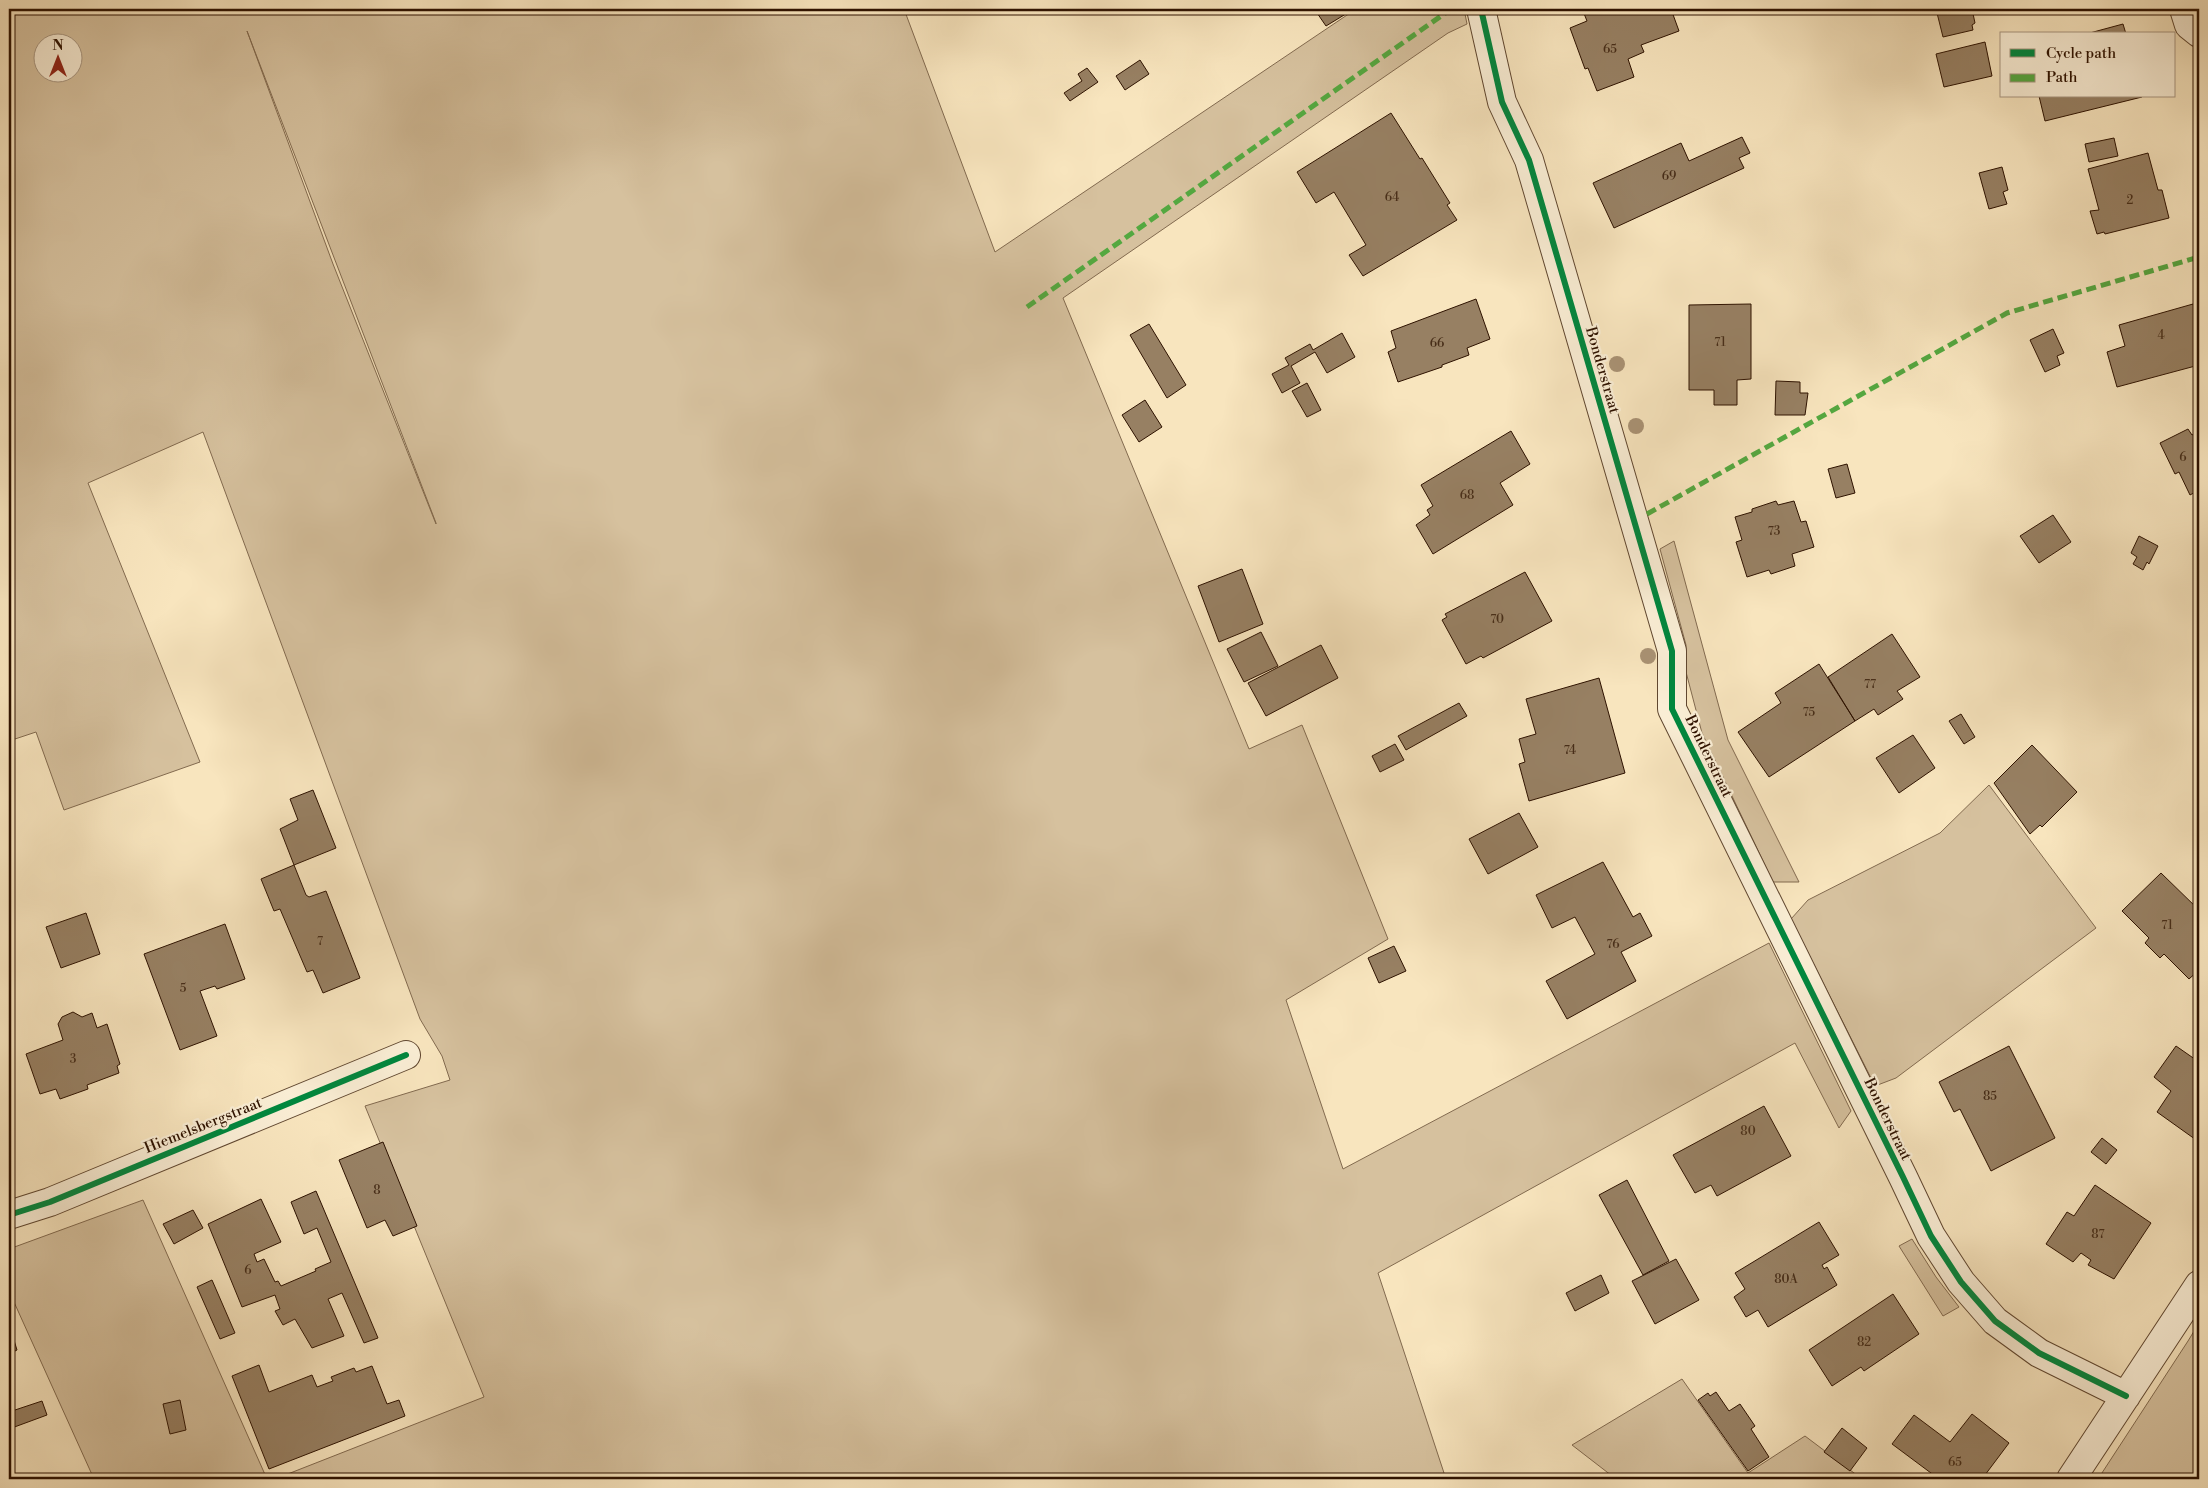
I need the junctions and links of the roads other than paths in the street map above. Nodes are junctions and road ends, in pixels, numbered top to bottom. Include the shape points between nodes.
1 (1481, 9) edge
2 (2184, 9) edge
3 (2199, 33) edge
4 (406, 1055) dead end
5 (9, 1216) edge
6 (2199, 1285) edge
7 (2126, 1396) junction
8 (2071, 1479) edge

1 - 7 street, Bonderstraat via 1502,102 1529,160 1672,651 1672,709 1930,1236 1962,1282 1995,1321 2040,1353
2 - 3 street via 2189,25
4 - 5 street, Hiemelsbergstraat
6 - 7 street
7 - 8 street

